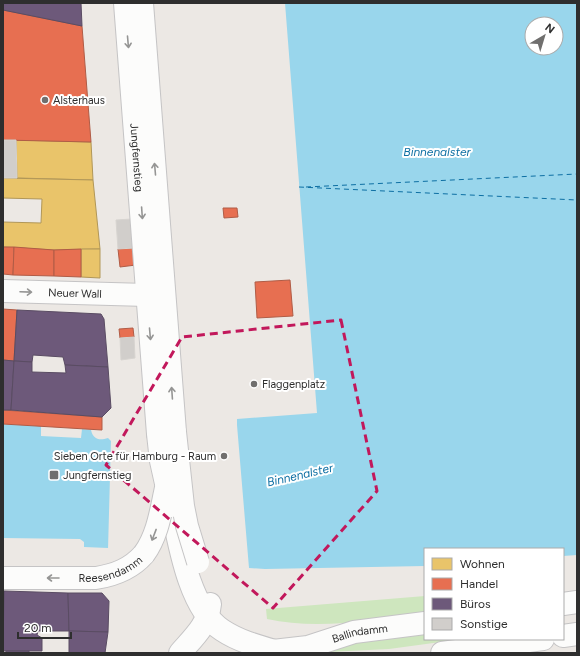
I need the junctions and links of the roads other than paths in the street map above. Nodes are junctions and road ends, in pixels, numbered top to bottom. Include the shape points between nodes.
1 (125, 3) edge
2 (142, 3) edge
3 (3, 291) edge
4 (147, 295) junction
5 (167, 433) junction
6 (166, 488) junction
7 (190, 561) junction
8 (3, 578) edge
9 (577, 602) edge
10 (564, 604) edge
11 (204, 623) junction
12 (424, 623) edge
13 (577, 634) edge
14 (564, 636) edge
15 (536, 640) edge
16 (277, 652) edge
17 (180, 653) edge
18 (442, 653) edge

1 -> 4 street, Jungfernstieg
5 -> 2 street, Jungfernstieg
3 -> 4 street, Neuer Wall
4 -> 5 street, Jungfernstieg
5 - 6 street, Jungfernstieg, bridge via 161,461
5 - 7 street, Jungfernstieg, bridge via 187,526
6 - 7 street, Jungfernstieg, bridge
6 -> 8 street, Reesendamm, bridge via 151,543 144,554 124,570 96,578
7 - 11 street, Jungfernstieg via 209,594 210,604
9 - 10 street
11 - 16 street, Ballindamm via 251,645
11 - 17 street
12 - 16 street, Ballindamm via 354,632 308,647
13 - 14 street
15 - 18 street

